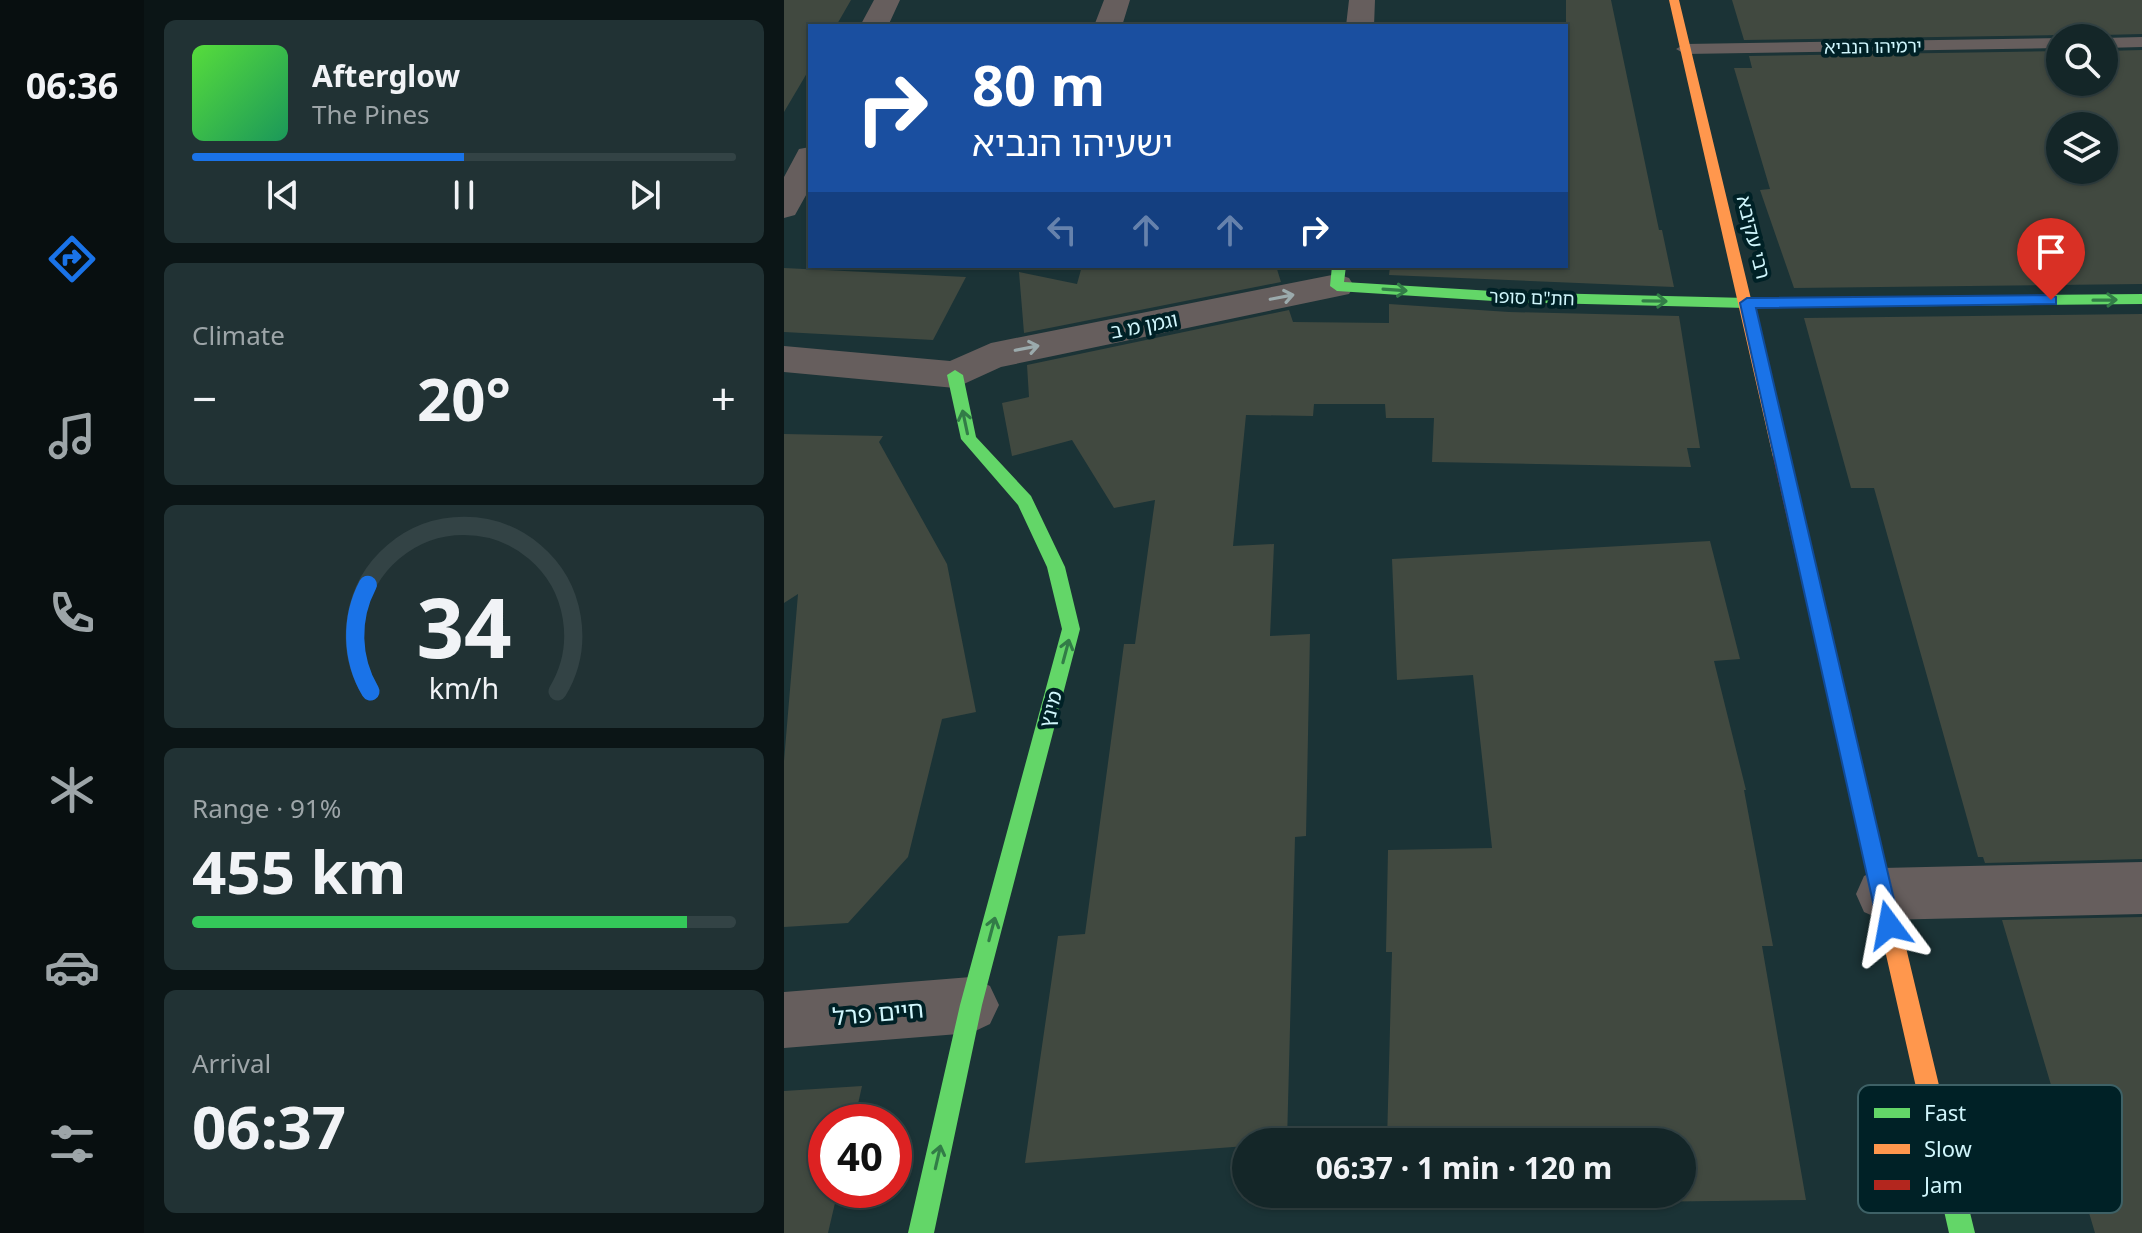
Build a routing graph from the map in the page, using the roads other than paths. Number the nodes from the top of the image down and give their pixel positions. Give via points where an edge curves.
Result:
1 (887, 0) edge
2 (1117, 0) edge
3 (1362, 0) edge
4 (1674, 0) edge
5 (875, 24) edge
6 (1109, 24) edge
7 (1360, 24) edge
8 (2142, 42) edge
9 (2046, 43) edge
10 (2118, 43) edge
11 (1685, 49) junction
12 (808, 160) edge
13 (784, 208) edge
14 (1338, 276) edge
15 (2142, 299) edge
16 (1747, 303) junction
17 (784, 359) edge
18 (955, 375) junction
19 (2142, 888) edge
20 (1882, 894) junction
21 (971, 1005) junction
22 (784, 1020) edge
23 (1927, 1085) edge
24 (1957, 1213) edge
25 (921, 1233) edge
26 (1962, 1233) edge

1 - 5 street
2 - 6 street
3 - 7 street
4 - 11 street, רבי עקיבא
8 - 10 lane
9 - 11 lane, ירמיהו הנביא
11 - 16 street, רבי עקיבא
12 - 13 street
14 -> 16 street, חת"ם סופר via 1509,297
18 -> 14 street, וגמן מ ב via 991,356
16 -> 15 street, חת"ם סופר
16 - 20 street, רבי עקיבא
17 - 18 street
21 -> 18 street, מינץ via 1071,629 1056,567 1025,501 969,439
19 - 20 street
20 - 23 street, רבי עקיבא
21 - 22 street, חיים פרל
25 -> 21 street, מינץ
24 - 26 street, רבי עקיבא

